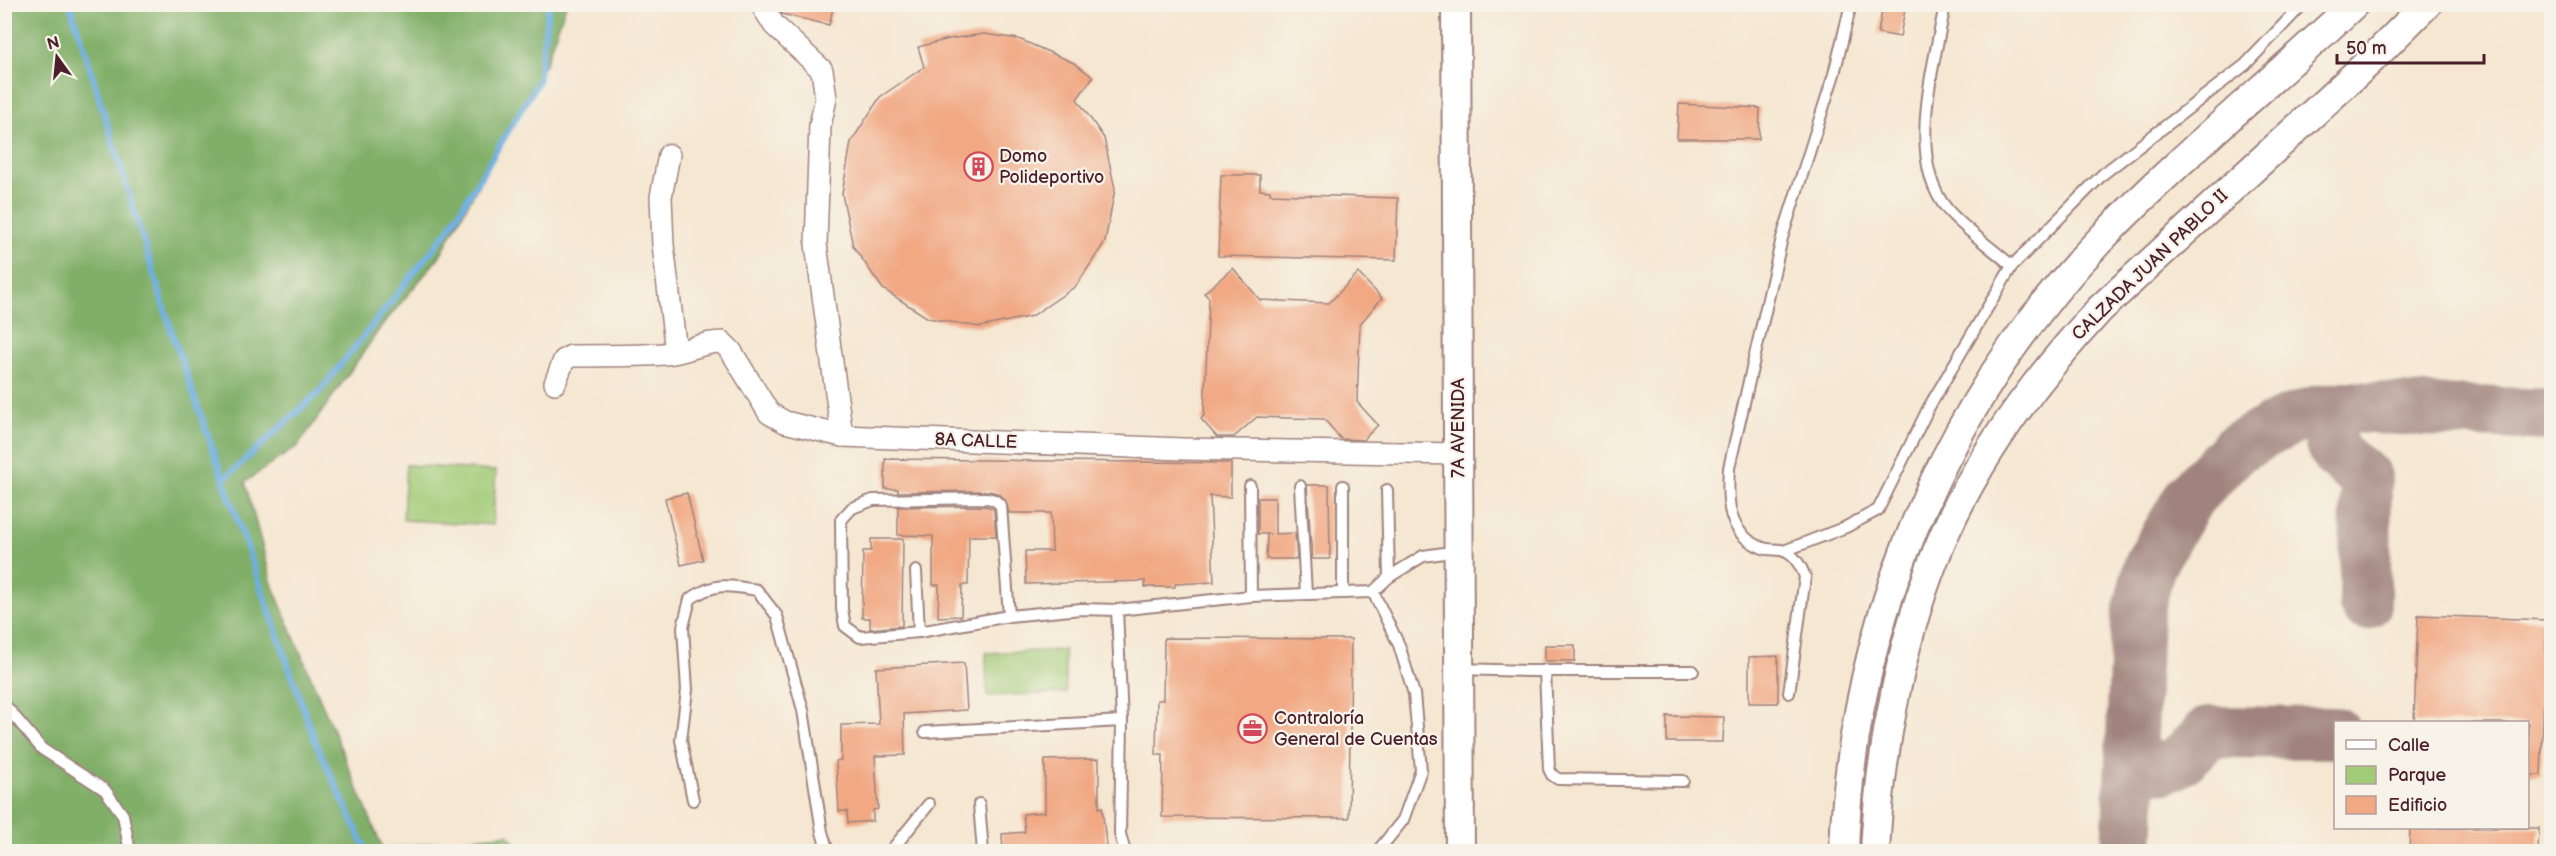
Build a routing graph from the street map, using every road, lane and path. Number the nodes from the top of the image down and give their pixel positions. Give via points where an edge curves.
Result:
1 (761, 4) edge
2 (1456, 4) edge
3 (1851, 4) edge
4 (1945, 4) edge
5 (2303, 4) edge
6 (2354, 4) edge
7 (2427, 4) edge
8 (669, 155) dead end
9 (2012, 266) junction
10 (676, 352) junction
11 (555, 383) dead end
12 (842, 436) junction
13 (1458, 454) junction
14 (1250, 486) dead end
15 (1300, 486) dead end
16 (1343, 486) dead end
17 (1387, 490) dead end
18 (1784, 550) junction
19 (1459, 551) junction
20 (916, 571) dead end
21 (1389, 577) junction
22 (1373, 592) junction
23 (1343, 593) junction
24 (1306, 594) junction
25 (1251, 596) junction
26 (1117, 610) junction
27 (1010, 616) junction
28 (920, 632) junction
29 (1460, 669) junction
30 (1545, 670) junction
31 (1693, 671) dead end
32 (1789, 693) dead end
33 (4, 704) edge
34 (1122, 721) junction
35 (925, 732) dead end
36 (1683, 782) dead end
37 (693, 800) dead end
38 (929, 804) dead end
39 (979, 804) dead end
40 (130, 852) edge
41 (828, 852) edge
42 (890, 852) edge
43 (983, 852) edge
44 (1125, 852) edge
45 (1377, 852) edge
46 (1460, 852) edge
47 (1844, 852) edge
48 (1875, 852) edge

1 - 12 street via 774,25 822,70 826,98 820,126 816,244
2 - 13 main road, 7A AVENIDA
3 - 18 lane via 1834,74 1782,238 1729,468 1727,502 1744,537 1763,549
4 - 9 lane via 1924,124 1928,175 1947,208
5 - 9 lane via 2245,65 2103,174
6 - 47 main road via 2102,238 2039,311 1998,367 1954,441 1920,510 1897,571 1869,661 1854,745
7 - 48 main road, CALZADA JUAN PABLO II via 2100,309 2062,350 1995,441 1945,532 1923,587 1884,755
8 - 10 street via 661,197
9 - 18 lane via 1929,407 1878,510 1867,518
10 - 11 street, 8A CALLE via 571,356 564,360
10 - 12 street, 8A CALLE via 706,342 722,342 769,413 785,422
12 - 13 street, 8A CALLE via 1183,449
13 - 19 main road, 7A AVENIDA
14 - 25 lane
15 - 24 lane
16 - 23 lane
17 - 21 lane
18 - 32 lane via 1799,563 1805,577
19 - 21 lane via 1423,556
19 - 29 main road, 7A AVENIDA
20 - 28 lane
21 - 22 lane
22 - 23 lane
22 - 45 lane via 1399,645 1414,694 1421,770 1403,820
23 - 24 lane
24 - 25 lane
25 - 26 lane
26 - 27 lane via 1081,609
26 - 34 lane
27 - 28 lane
27 - 28 lane via 1001,506 995,500 873,500 852,508 840,520 845,626 860,638
29 - 30 lane
29 - 46 main road, 7A AVENIDA
30 - 31 lane
30 - 36 lane via 1552,775 1558,779
33 - 40 lane via 42,750 105,790 123,815
34 - 35 lane
34 - 44 lane via 1120,834
37 - 41 lane via 681,740 687,690 683,627 690,598 724,584 757,590 777,616 803,710
38 - 42 lane
39 - 43 lane

